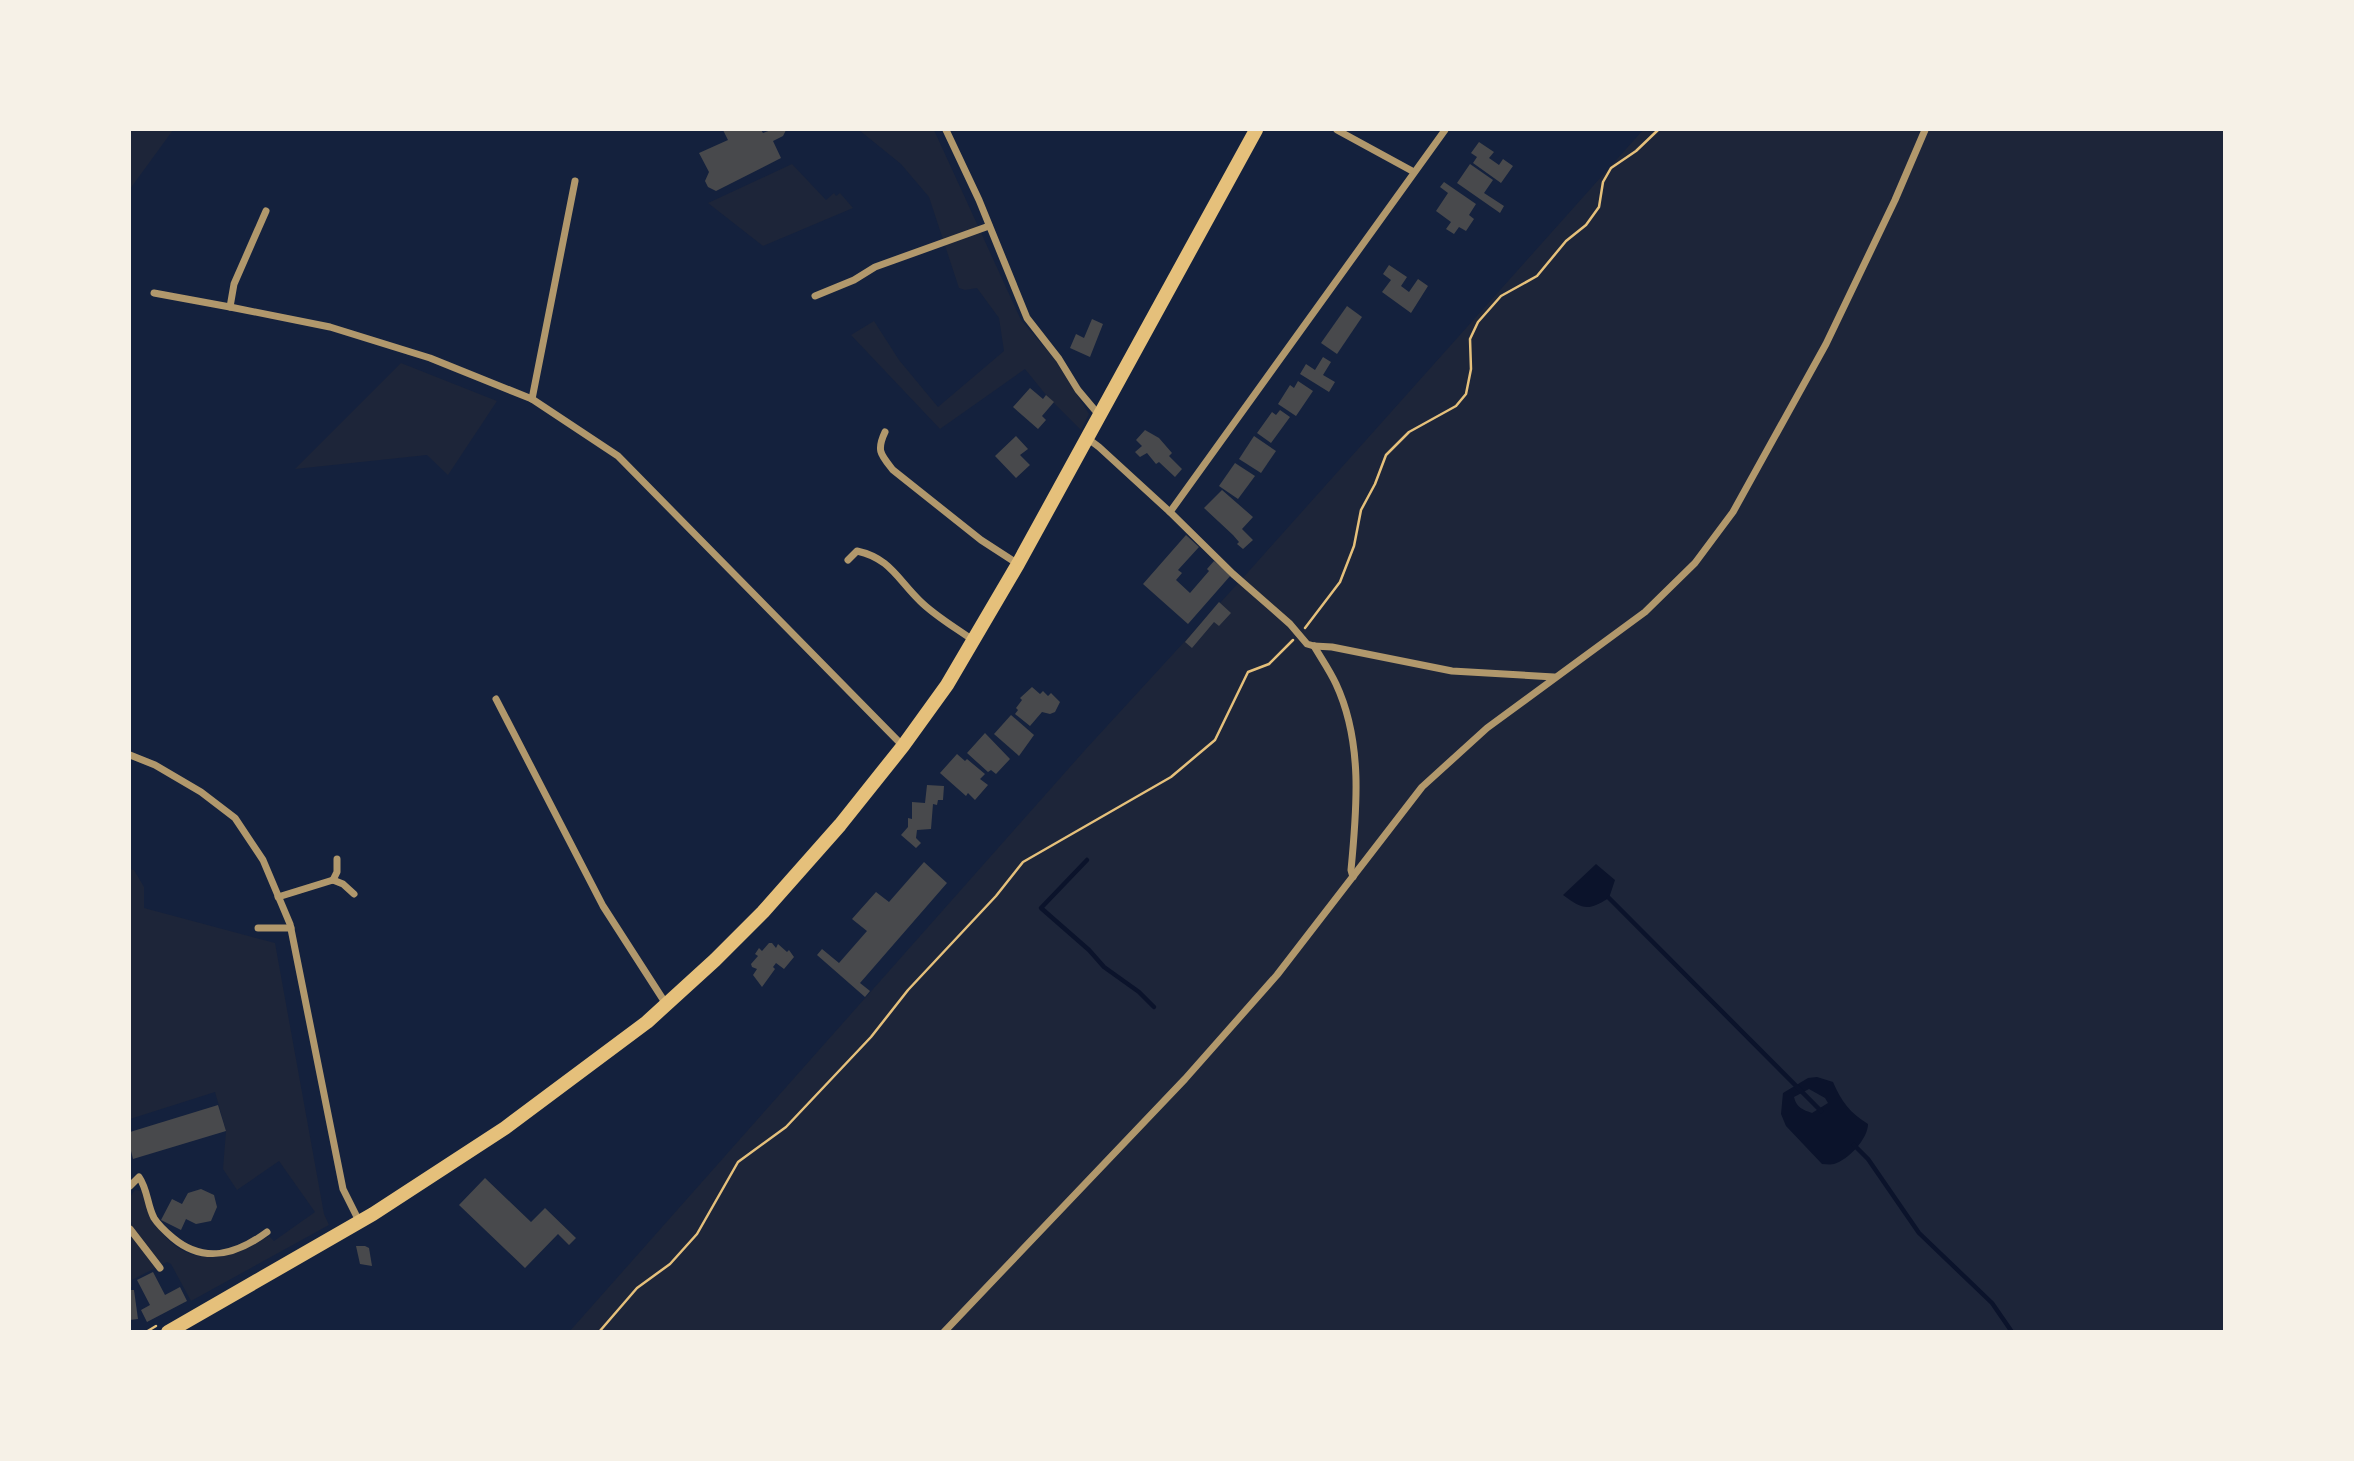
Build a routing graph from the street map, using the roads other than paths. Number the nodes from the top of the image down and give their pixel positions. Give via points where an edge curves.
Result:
1 (1256, 130) edge
2 (1339, 130) edge
3 (1445, 130) edge
4 (1925, 130) edge
5 (949, 131) edge
6 (1413, 172) junction
7 (575, 181) dead end
8 (266, 211) dead end
9 (989, 226) junction
10 (153, 293) dead end
11 (815, 296) dead end
12 (230, 307) junction
13 (532, 398) junction
14 (1100, 415) junction
15 (885, 432) dead end
16 (1087, 438) junction
17 (1170, 512) junction
18 (848, 560) dead end
19 (1018, 564) junction
20 (974, 641) junction
21 (1314, 646) junction
22 (1554, 677) junction
23 (496, 699) dead end
24 (130, 745) edge
25 (903, 746) junction
26 (130, 755) edge
27 (337, 859) dead end
28 (1353, 877) junction
29 (333, 880) junction
30 (354, 894) dead end
31 (278, 897) junction
32 (258, 928) dead end
33 (291, 928) junction
34 (666, 1004) junction
35 (130, 1186) edge
36 (359, 1221) junction
37 (130, 1229) edge
38 (267, 1232) dead end
39 (160, 1268) dead end
40 (168, 1332) edge
41 (944, 1332) edge

1 - 14 main road
2 - 6 street
3 - 6 street
4 - 22 street via 1826,344 1733,512 1695,564 1645,612
5 - 9 street
6 - 17 street
7 - 13 street
8 - 12 street via 234,284
9 - 11 street via 874,267
9 - 14 street via 1027,318
10 - 12 street
12 - 13 street via 330,327 430,358
13 - 25 street via 618,456
14 - 16 main road
15 - 19 street via 879,444 893,470
16 - 17 street
16 - 19 main road
17 - 21 street
18 - 20 street via 857,551 872,554 892,568 921,603
19 - 20 main road
20 - 25 main road
21 - 22 street via 1452,671
21 - 28 street via 1337,685 1352,736 1357,784
22 - 28 street via 1487,728 1422,788
23 - 34 street via 603,906
24 - 26 street
25 - 34 main road via 763,912
26 - 31 street via 156,765 235,818 263,860
27 - 29 street
28 - 41 street via 1277,975 1185,1079
29 - 30 street
29 - 31 street
31 - 33 street
32 - 33 street
33 - 36 street via 343,1189
34 - 36 main road via 547,1098
35 - 38 street via 139,1177 153,1216 193,1252 230,1252
36 - 40 main road
37 - 39 street

